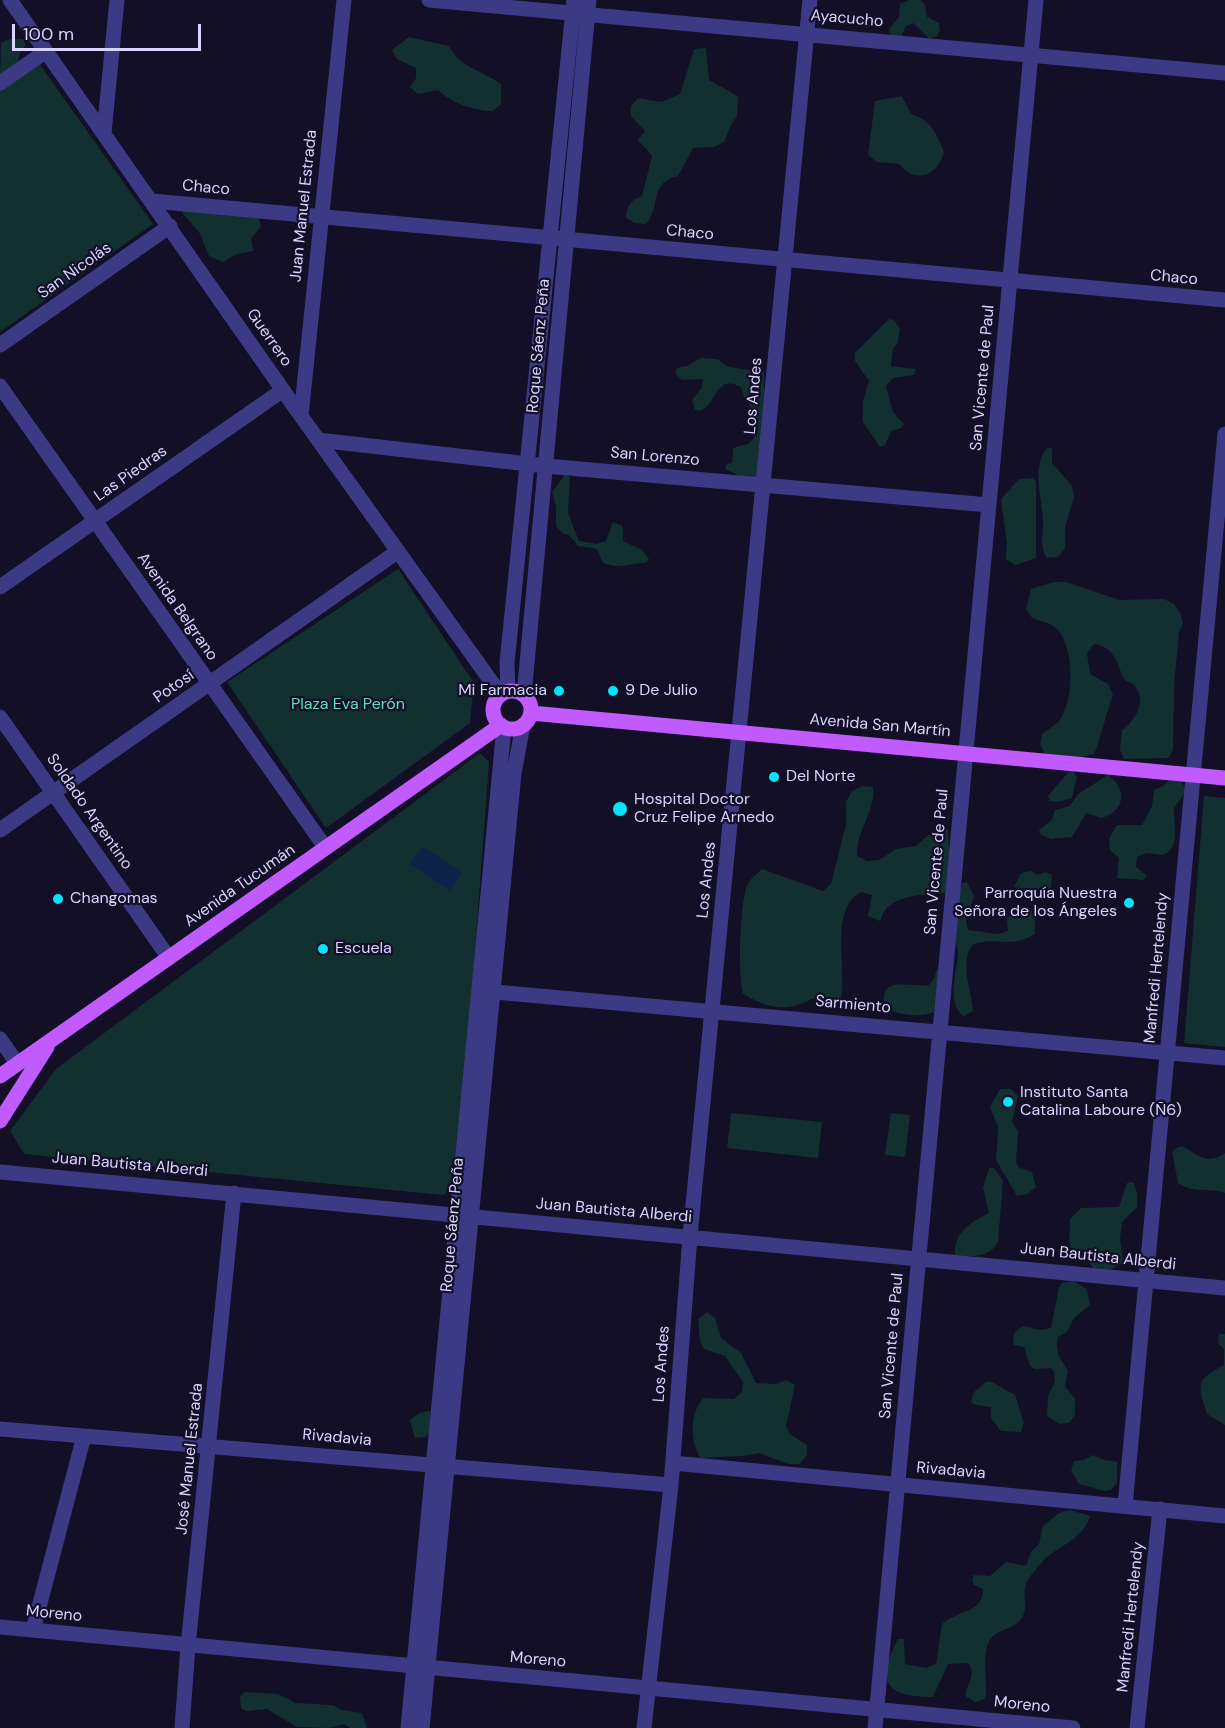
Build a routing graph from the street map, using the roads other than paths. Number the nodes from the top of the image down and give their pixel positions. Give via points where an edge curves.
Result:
1 (10, 0) edge
2 (117, 0) edge
3 (344, 0) edge
4 (429, 0) edge
5 (810, 0) edge
6 (1036, 0) edge
7 (581, 7) edge
8 (807, 33) junction
9 (45, 52) junction
10 (1031, 53) junction
11 (1225, 73) edge
12 (0, 83) edge
13 (104, 133) junction
14 (152, 201) junction
15 (321, 217) junction
16 (170, 226) junction
17 (550, 238) junction
18 (567, 239) junction
19 (785, 260) junction
20 (1010, 280) junction
21 (1225, 300) edge
22 (0, 345) edge
23 (0, 386) edge
24 (283, 390) junction
25 (301, 416) junction
26 (1225, 434) edge
27 (318, 440) junction
28 (527, 463) junction
29 (546, 466) junction
30 (764, 484) junction
31 (989, 505) junction
32 (95, 522) junction
33 (1221, 530) edge
34 (397, 552) junction
35 (0, 587) edge
36 (210, 685) junction
37 (505, 693) junction
38 (525, 695) junction
39 (0, 717) edge
40 (527, 719) junction
41 (502, 726) junction
42 (740, 731) junction
43 (966, 753) junction
44 (1193, 774) junction
45 (1225, 777) edge
46 (54, 793) junction
47 (0, 830) edge
48 (325, 847) junction
49 (169, 958) junction
50 (485, 991) junction
51 (712, 1010) junction
52 (940, 1032) junction
53 (0, 1039) edge
54 (48, 1044) junction
55 (1167, 1053) junction
56 (1225, 1058) edge
57 (18, 1063) junction
58 (0, 1076) edge
59 (0, 1121) edge
60 (0, 1172) edge
61 (234, 1193) junction
62 (464, 1216) junction
63 (690, 1236) junction
64 (919, 1257) junction
65 (1146, 1279) junction
66 (1225, 1288) edge
67 (0, 1429) edge
68 (84, 1436) junction
69 (210, 1446) junction
70 (673, 1463) junction
71 (440, 1464) junction
72 (897, 1484) junction
73 (671, 1485) junction
74 (1125, 1506) junction
75 (1160, 1509) junction
76 (1225, 1516) edge
77 (0, 1627) edge
78 (33, 1630) junction
79 (188, 1646) junction
80 (421, 1667) junction
81 (648, 1688) junction
82 (876, 1708) junction
83 (182, 1728) edge
84 (408, 1728) edge
85 (422, 1728) edge
86 (644, 1728) edge
87 (874, 1728) edge
88 (1073, 1728) edge
89 (1137, 1728) edge

1 - 9 street, Guerrero
2 - 13 street
3 - 15 street, Juan Manuel Estrada
4 - 7 street, Ayacucho
5 - 8 street, Los Andes
6 - 10 street, San Vicente de Paul
7 - 8 street, Ayacucho
7 - 17 street, Roque Sáenz Peña
7 - 18 street, Roque Sáenz Peña
8 - 10 street, Ayacucho
8 - 19 street, Los Andes
9 - 12 street
9 - 13 street, Guerrero
10 - 11 street, Ayacucho
10 - 20 street, San Vicente de Paul
13 - 14 street, Guerrero
14 - 15 street, Chaco
14 - 16 street, Guerrero
15 - 17 street, Chaco
15 - 25 street, Juan Manuel Estrada
16 - 22 street, San Nicolás
16 - 24 street, Guerrero
17 - 18 street, Chaco
17 - 28 street, Roque Sáenz Peña
18 - 19 street, Chaco
18 - 29 street, Roque Sáenz Peña
19 - 20 street, Chaco
19 - 30 street, Los Andes
20 - 21 street, Chaco
20 - 31 street, San Vicente de Paul
23 - 32 street, Avenida Belgrano
24 - 25 street, Guerrero
24 - 32 street, Las Piedras
25 - 27 street, Guerrero
26 - 33 street, Manfredi Hertelendy
27 - 28 street, San Lorenzo
27 - 34 street, Guerrero
28 - 29 street, San Lorenzo
28 - 37 street, Roque Sáenz Peña
29 - 30 street, San Lorenzo
29 - 38 street, Roque Sáenz Peña
30 - 31 street, San Lorenzo
30 - 42 street, Los Andes
31 - 43 street, San Vicente de Paul
32 - 35 street, Las Piedras
32 - 36 street, Avenida Belgrano
33 - 44 street, Manfredi Hertelendy
34 - 36 street, Potosí
34 - 37 street, Guerrero
36 - 46 street, Potosí
36 - 48 street, Avenida Belgrano
37 - 38 main road
37 - 41 main road via 493,710
38 - 40 main road via 529,700
39 - 46 street, Soldado Argentino
40 - 41 main road via 514,729
40 - 42 main road, Avenida San Martín
40 - 50 street, Roque Sáenz Peña via 514,773
41 - 48 main road, Avenida Tucumán
41 - 50 street, Roque Sáenz Peña
42 - 43 main road, Avenida San Martín
42 - 51 street, Los Andes
43 - 44 main road, Avenida San Martín
43 - 52 street, San Vicente de Paul
44 - 45 main road, Avenida San Martín
44 - 55 street, Manfredi Hertelendy
46 - 47 street, Potosí
46 - 49 street, Soldado Argentino
48 - 49 main road, Avenida Tucumán
49 - 54 main road, Avenida Tucumán
50 - 51 street, Sarmiento
50 - 62 street, Roque Sáenz Peña
51 - 52 street, Sarmiento
51 - 63 street, Los Andes
52 - 55 street, Sarmiento
52 - 64 street, San Vicente de Paul
53 - 57 street
54 - 57 main road, Avenida Tucumán
54 - 59 main road
55 - 56 street, Sarmiento
55 - 65 street, Manfredi Hertelendy
57 - 58 main road, Avenida Tucumán
60 - 61 street, Juan Bautista Alberdi
61 - 62 street, Juan Bautista Alberdi
61 - 69 street, José Manuel Estrada
62 - 63 street, Juan Bautista Alberdi
62 - 71 street, Roque Sáenz Peña
63 - 64 street, Juan Bautista Alberdi
63 - 70 street, Los Andes
64 - 65 street, Juan Bautista Alberdi
64 - 72 street, San Vicente de Paul
65 - 66 street, Juan Bautista Alberdi
65 - 74 street, Manfredi Hertelendy
67 - 68 street, Rivadavia
68 - 69 street, Rivadavia
68 - 78 street
69 - 71 street, Rivadavia
69 - 79 street, José Manuel Estrada
70 - 72 street, Rivadavia
70 - 73 street, Los Andes
71 - 73 street, Rivadavia
71 - 80 street, Roque Sáenz Peña
72 - 74 street, Rivadavia
72 - 82 street, San Vicente de Paul
73 - 81 street, Los Andes
74 - 75 street, Rivadavia
75 - 76 street, Rivadavia
75 - 89 street, Manfredi Hertelendy
77 - 78 street, Moreno
78 - 79 street, Moreno
79 - 80 street, Moreno
79 - 83 street, José Manuel Estrada
80 - 81 street, Moreno
80 - 84 street, Roque Sáenz Peña
80 - 85 street, Roque Sáenz Peña
81 - 82 street, Moreno
81 - 86 street, Los Andes
82 - 87 street, San Vicente de Paul
82 - 88 street, Moreno

